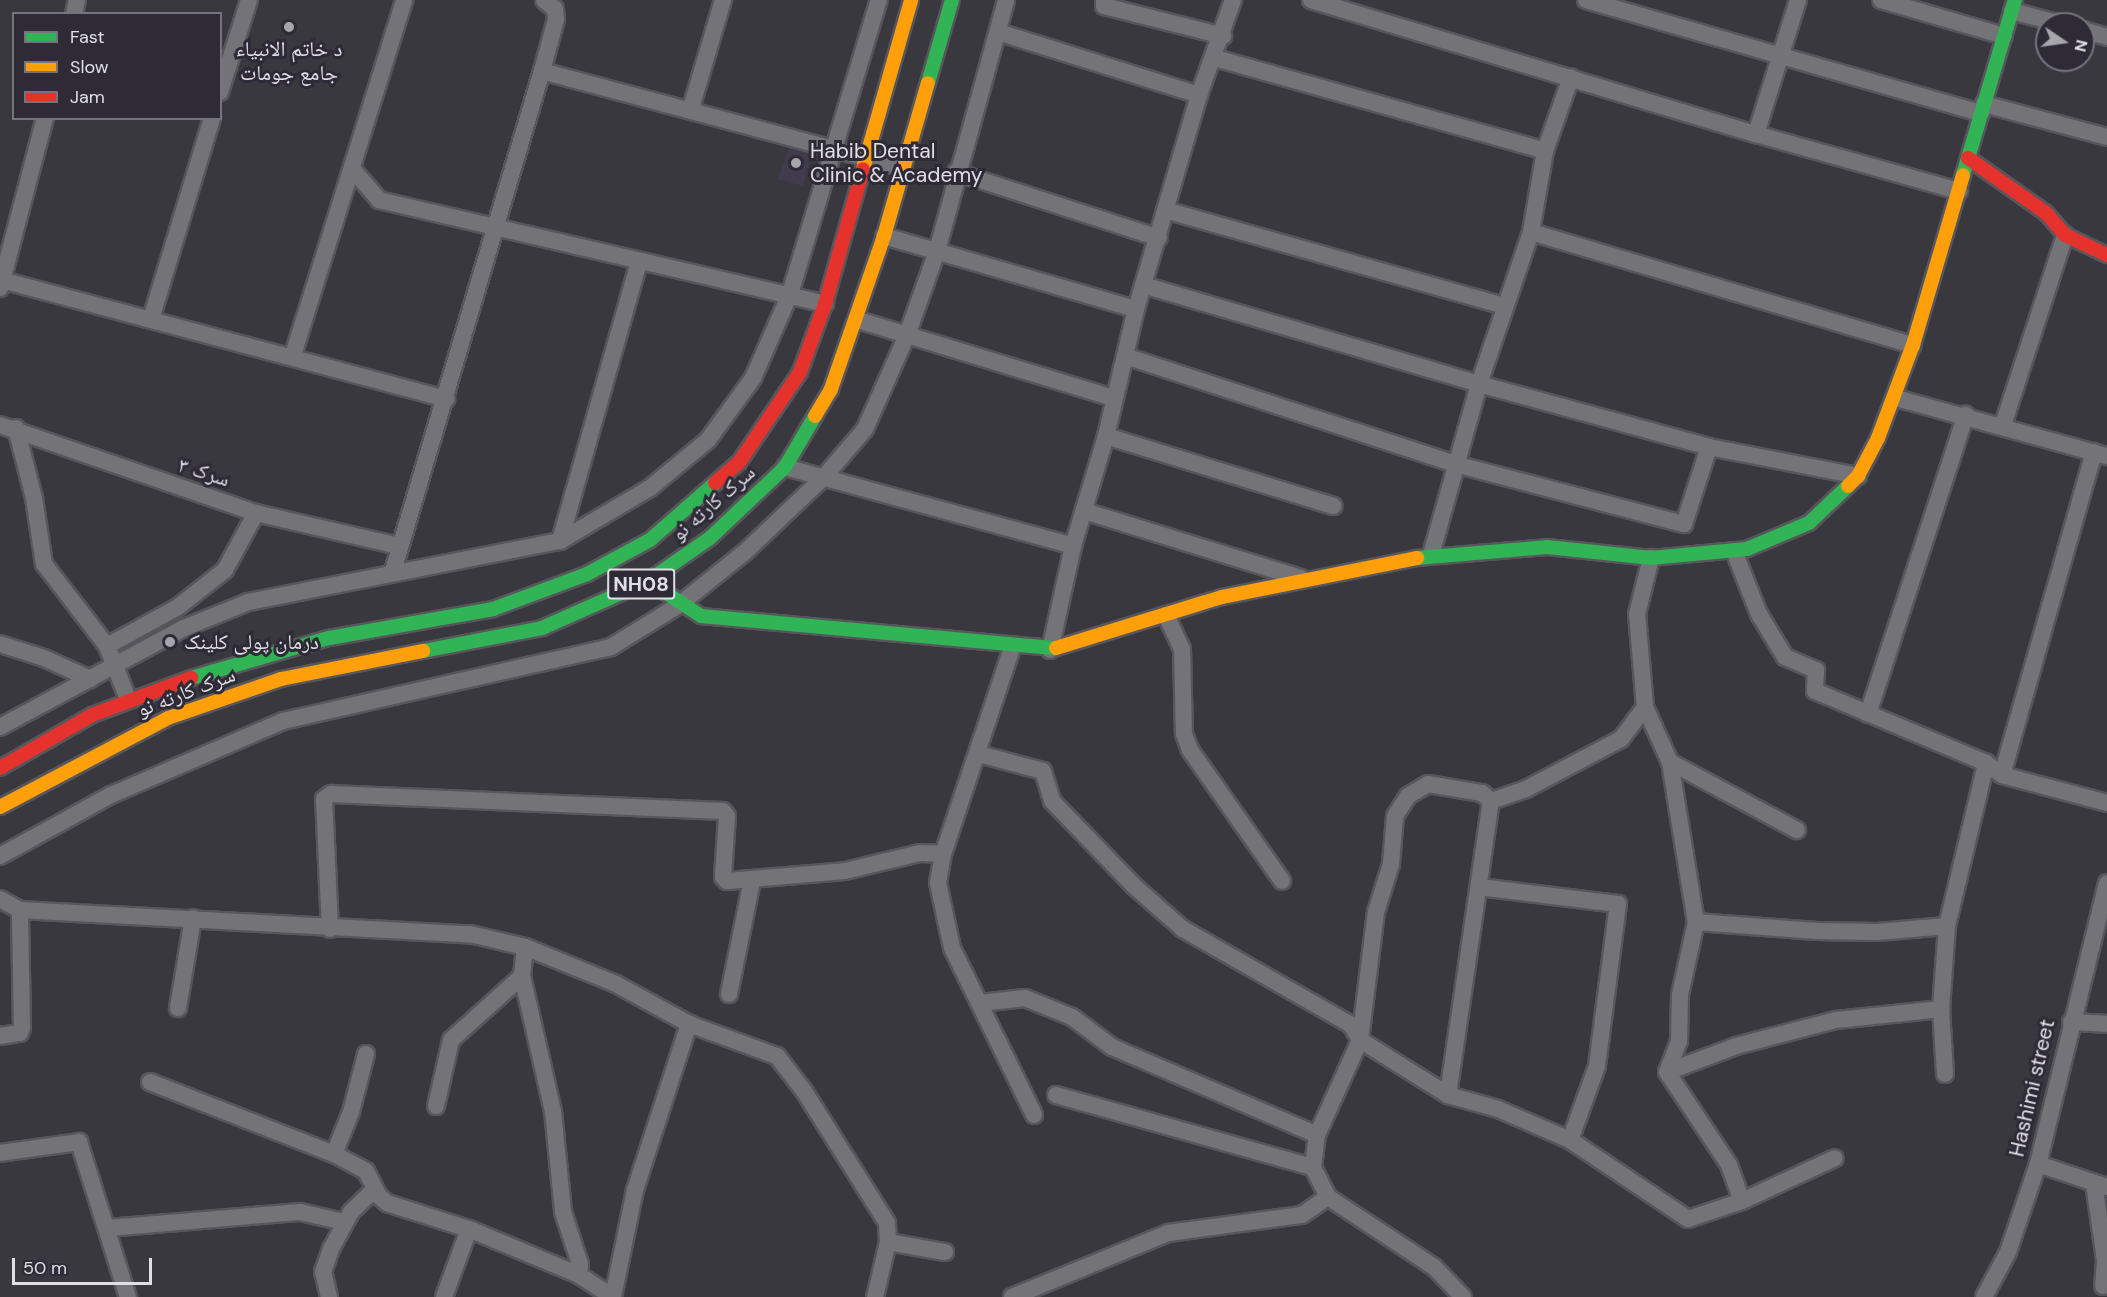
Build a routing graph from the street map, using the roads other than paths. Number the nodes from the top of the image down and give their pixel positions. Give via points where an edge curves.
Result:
1 (249, 0) edge
2 (404, 0) edge
3 (544, 0) edge
4 (723, 0) edge
5 (879, 0) edge
6 (911, 0) edge
7 (952, 0) edge
8 (1006, 0) edge
9 (1104, 0) edge
10 (1233, 0) edge
11 (1311, 0) edge
12 (1586, 0) edge
13 (1798, 0) edge
14 (1881, 0) edge
15 (2013, 5) edge
16 (2035, 14) edge
17 (998, 32) junction
18 (1223, 36) junction
19 (2004, 36) junction
20 (1779, 55) junction
21 (1215, 58) junction
22 (542, 71) junction
23 (1571, 77) junction
24 (222, 86) edge
25 (1199, 95) junction
26 (691, 108) junction
27 (1982, 109) junction
28 (44, 120) edge
29 (211, 120) edge
30 (1756, 134) junction
31 (2107, 137) edge
32 (834, 147) junction
33 (1545, 151) junction
34 (867, 157) junction
35 (1968, 158) junction
36 (903, 168) junction
37 (354, 171) junction
38 (956, 172) junction
39 (1959, 191) junction
40 (1165, 210) junction
41 (498, 229) junction
42 (1531, 231) junction
43 (2065, 235) junction
44 (884, 236) junction
45 (1159, 238) junction
46 (937, 251) junction
47 (2107, 255) edge
48 (639, 261) junction
49 (1, 284) edge
50 (1143, 285) junction
51 (790, 294) junction
52 (825, 304) junction
53 (1504, 306) junction
54 (1136, 309) junction
55 (151, 319) junction
56 (858, 320) junction
57 (907, 335) junction
58 (1913, 345) junction
59 (293, 355) junction
60 (1125, 356) junction
61 (1479, 384) junction
62 (1113, 398) junction
63 (1896, 398) junction
64 (446, 399) junction
65 (1966, 415) junction
66 (2003, 425) junction
67 (8, 427) edge
68 (1106, 436) junction
69 (1709, 447) junction
70 (2101, 454) edge
71 (1455, 464) junction
72 (785, 466) junction
73 (1858, 476) junction
74 (824, 477) junction
75 (1333, 506) dead end
76 (1084, 511) junction
77 (256, 513) junction
78 (560, 541) junction
79 (399, 546) junction
80 (1073, 546) junction
81 (1734, 551) junction
82 (1431, 555) junction
83 (1651, 558) junction
84 (393, 571) junction
85 (1301, 578) junction
86 (648, 581) junction
87 (679, 605) junction
88 (1166, 615) junction
89 (0, 644) edge
90 (107, 646) junction
91 (1012, 648) junction
92 (1050, 650) junction
93 (115, 666) junction
94 (90, 679) junction
95 (128, 699) junction
96 (1645, 707) junction
97 (1868, 714) junction
98 (0, 727) edge
99 (979, 754) junction
100 (1670, 762) junction
101 (1986, 764) junction
102 (0, 768) edge
103 (2002, 776) junction
104 (1491, 801) junction
105 (2107, 803) edge
106 (0, 806) edge
107 (1797, 830) dead end
108 (943, 854) junction
109 (0, 856) edge
110 (752, 881) junction
111 (1282, 881) dead end
112 (2107, 883) edge
113 (1479, 887) junction
114 (0, 899) edge
115 (20, 910) junction
116 (193, 918) junction
117 (1696, 922) junction
118 (1947, 926) junction
119 (330, 929) junction
120 (525, 947) junction
121 (522, 976) junction
122 (729, 994) dead end
123 (980, 1003) junction
124 (178, 1008) dead end
125 (1941, 1009) junction
126 (2071, 1022) junction
127 (2107, 1023) edge
128 (689, 1024) junction
129 (0, 1036) edge
130 (1360, 1040) junction
131 (366, 1054) dead end
132 (1667, 1072) junction
133 (1945, 1074) dead end
134 (150, 1082) dead end
135 (1056, 1095) dead end
136 (1448, 1095) junction
137 (436, 1106) dead end
138 (1034, 1115) dead end
139 (1317, 1135) junction
140 (1570, 1140) junction
141 (0, 1153) edge
142 (334, 1154) junction
143 (1835, 1158) dead end
144 (2038, 1164) junction
145 (1313, 1167) junction
146 (2101, 1185) edge
147 (375, 1189) junction
148 (1328, 1197) junction
149 (1742, 1201) junction
150 (344, 1222) junction
151 (108, 1228) junction
152 (469, 1229) junction
153 (888, 1242) junction
154 (945, 1252) dead end
155 (579, 1275) junction
156 (2103, 1286) dead end
157 (612, 1296) edge
158 (128, 1297) edge
159 (329, 1297) edge
160 (444, 1297) edge
161 (875, 1297) edge
162 (1012, 1297) edge
163 (1463, 1297) edge
164 (1984, 1297) edge

1 - 24 street
2 - 37 street
3 - 22 street via 555,9 556,19
4 - 26 street
5 - 32 street
6 - 34 main road, سرک کارته نو / NH08
7 - 36 main road, سرک کارته نو / NH08
8 - 17 street
9 - 18 street via 1104,6
10 - 18 street
11 - 23 street
12 - 20 street
13 - 20 street
14 - 19 street
15 - 16 street
15 - 19 main road
17 - 25 street
17 - 38 street
18 - 21 street
19 - 27 main road
20 - 27 street
20 - 30 street
21 - 25 street
21 - 33 street
22 - 26 street
22 - 41 street
23 - 30 street
23 - 33 street
25 - 40 street
26 - 32 street
27 - 31 street
27 - 35 main road
28 - 49 street
29 - 55 street
30 - 39 street
32 - 34 street
32 - 51 street
33 - 42 street
34 - 36 street
34 - 52 main road, سرک کارته نو / NH08
35 - 39 main road
35 - 43 main road via 2046,213
36 - 44 main road, سرک کارته نو / NH08
37 - 41 street via 379,200
37 - 59 street
38 - 45 street
38 - 46 street
39 - 58 main road
40 - 45 street
40 - 53 street
41 - 48 street
41 - 64 street
42 - 53 street
42 - 58 street
43 - 47 main road
43 - 66 street
44 - 46 street
44 - 56 main road, سرک کارته نو / NH08
45 - 50 street
46 - 54 street
46 - 57 street
48 - 51 street
48 - 78 street
49 - 55 street
50 - 54 street
50 - 61 street
51 - 52 street
51 - 78 street via 753,378 708,440 650,488
52 - 95 main road, سرک کارته نو / NH08 via 800,372 740,461 650,540 587,574 493,609 329,638 227,665
53 - 61 street
54 - 60 street
55 - 59 street
56 - 57 street
56 - 72 main road, سرک کارته نو / NH08 via 831,389
57 - 62 street
57 - 74 street via 865,429
58 - 63 main road
59 - 64 street
60 - 62 street
60 - 71 street
61 - 69 street
61 - 71 street
62 - 68 street
63 - 65 street
63 - 73 main road
64 - 79 street
65 - 66 street
65 - 97 street
66 - 70 street
67 - 77 street, سرک ۳
67 - 90 street via 34,498 44,564
68 - 75 street
68 - 76 street
69 - 71 street via 1684,524
69 - 73 street
70 - 103 street
71 - 82 street
72 - 74 street
72 - 86 main road, سرک کارته نو / NH08 via 710,538
73 - 81 main road via 1809,523
74 - 80 street
74 - 87 street via 745,552
76 - 80 street
76 - 85 street
77 - 79 street, سرک ۳
77 - 90 street via 225,570 178,607
78 - 84 street
79 - 84 street
80 - 92 street
81 - 83 main road
81 - 97 street via 1759,614 1785,657 1816,670 1815,691
82 - 83 main road via 1547,547
82 - 85 main road
83 - 96 street via 1637,614
84 - 93 street via 248,603 184,628
85 - 88 main road
86 - 87 main road
86 - 106 main road, سرک کارته نو / NH08 via 542,628 281,679 168,718
87 - 91 main road via 701,616
87 - 109 street via 611,647 284,721 111,795
88 - 92 main road
88 - 111 street via 1182,649 1184,734 1190,750
89 - 94 street
90 - 93 street
91 - 92 main road
91 - 99 street
93 - 94 street
93 - 95 street
94 - 98 street
95 - 102 main road, سرک کارته نو / NH08
96 - 100 street
96 - 104 street via 1621,739 1606,750 1569,764 1526,789
97 - 101 street
99 - 108 street
99 - 130 street via 1043,771 1052,801 1134,886 1183,929 1351,1025
100 - 107 street
100 - 117 street
101 - 103 street
101 - 118 street
103 - 105 street
104 - 113 street
104 - 130 street via 1482,793 1428,784 1408,796 1395,816 1391,864 1376,912
108 - 110 street via 920,853 845,871
108 - 123 street via 938,883 952,948
110 - 119 street via 724,880 727,816 723,811 331,794 324,799
110 - 122 street
112 - 126 street, Hashimi street
113 - 136 street
113 - 140 street via 1618,904 1597,1066
114 - 115 street
115 - 116 street
115 - 129 street via 22,1028 20,1033
116 - 119 street
116 - 124 street
117 - 118 street via 1876,932
117 - 132 street via 1680,995 1679,1041
118 - 125 street
119 - 120 street via 470,934
120 - 121 street
120 - 128 street via 616,984
121 - 137 street via 451,1040
121 - 155 street via 553,1111 563,1212 580,1264
123 - 138 street
123 - 139 street via 1025,998 1072,1017 1112,1047
125 - 132 street via 1836,1020 1736,1046
125 - 133 street
126 - 127 street
126 - 144 street, Hashimi street
128 - 153 street via 784,1062 877,1203 887,1223
128 - 157 street via 635,1190
130 - 136 street
130 - 139 street
131 - 142 street via 351,1112
132 - 149 street via 1729,1166
134 - 142 street
135 - 145 street
136 - 140 street via 1498,1108
139 - 145 street
140 - 149 street via 1688,1219
141 - 151 street via 80,1142
142 - 147 street via 366,1171
143 - 149 street
144 - 146 street
144 - 164 street, Hashimi street via 2008,1252
145 - 148 street
146 - 156 street
147 - 150 street
147 - 152 street via 387,1203
148 - 162 street via 1302,1215 1168,1233
148 - 163 street via 1434,1267
150 - 151 street via 300,1212
150 - 159 street via 323,1272
151 - 158 street
152 - 155 street
152 - 160 street
153 - 154 street
153 - 161 street
155 - 157 street

